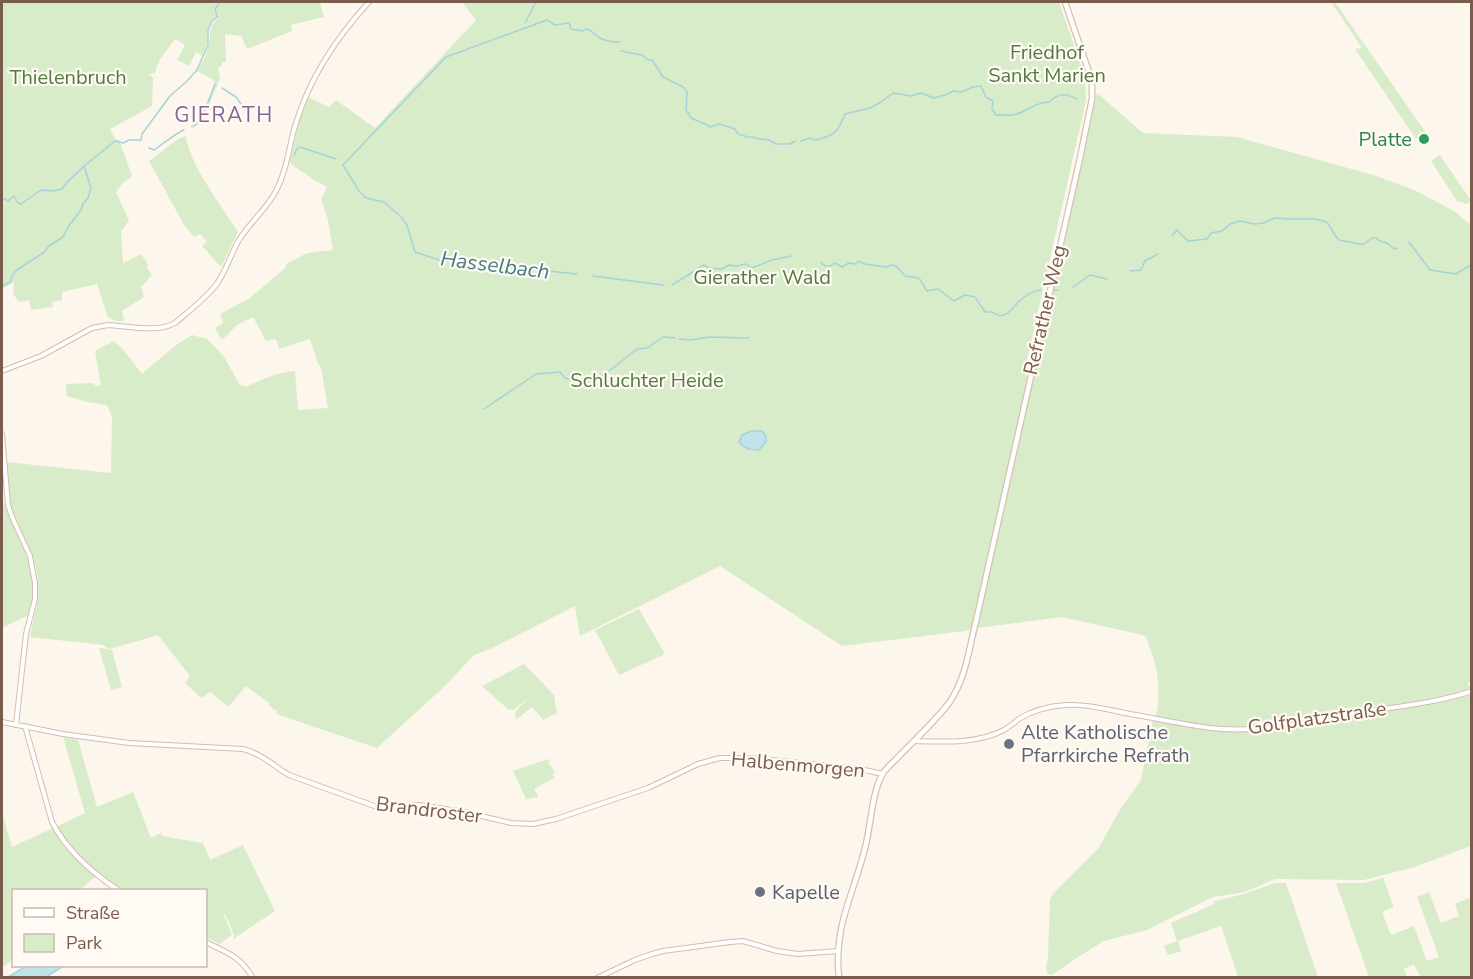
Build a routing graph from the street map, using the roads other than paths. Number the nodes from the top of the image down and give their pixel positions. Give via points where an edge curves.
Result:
1 (369, 2) edge
2 (1065, 2) edge
3 (2, 372) edge
4 (2, 434) edge
5 (1472, 691) edge
6 (2, 722) edge
7 (15, 725) junction
8 (25, 726) junction
9 (927, 727) junction
10 (914, 741) junction
11 (930, 741) junction
12 (883, 774) junction
13 (613, 800) joint
14 (114, 889) edge
15 (207, 942) edge
16 (838, 951) junction
17 (252, 978) edge
18 (597, 978) edge
19 (839, 978) edge

1 - 3 street via 339,38 313,80 277,189 239,240 210,291 170,327 99,326
2 - 9 main road, Refrather Weg via 1091,76 1092,99 963,674 947,704
4 - 7 street via 8,505 30,556 35,583
5 - 11 street, Golfplatzstraße via 1244,730 1164,721 1080,704 1065,705 1041,709 980,739
6 - 7 street
7 - 8 street
8 - 13 street, Brandroster via 108,741 252,751 289,775 377,807 419,805 533,824
8 - 14 street via 52,822 66,845
9 - 10 main road, Refrather Weg
9 - 11 street
10 - 11 street, Golfplatzstraße
10 - 12 main road, Refrather Weg
12 - 13 street, Halbenmorgen via 752,758 720,758
12 - 16 main road via 841,926
15 - 17 street via 234,956
16 - 18 street via 798,954 742,941 730,942 663,951
16 - 19 main road

